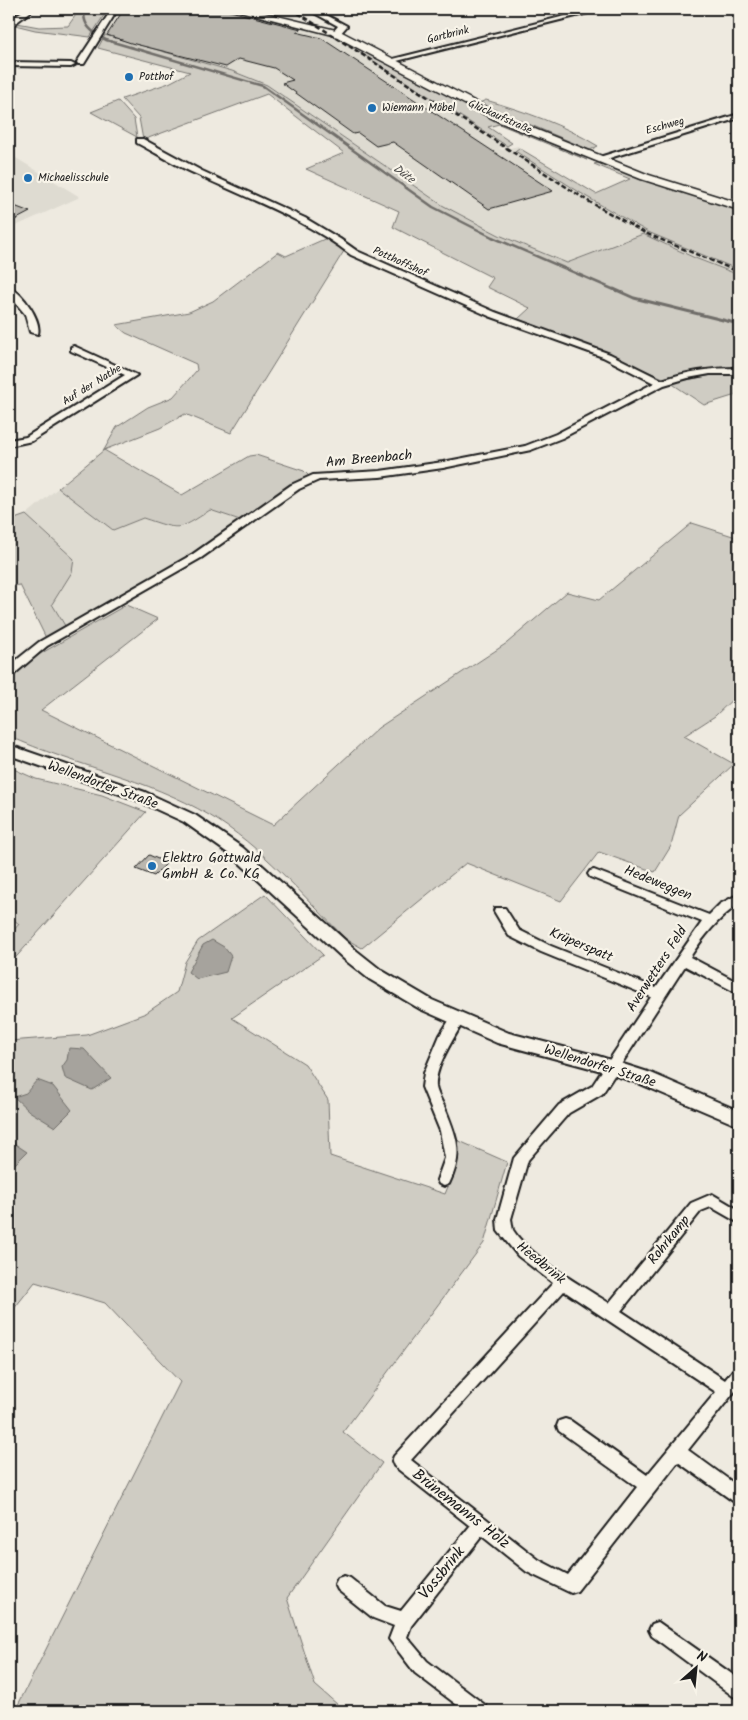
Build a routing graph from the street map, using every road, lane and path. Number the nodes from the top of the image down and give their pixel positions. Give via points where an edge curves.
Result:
1 (31, 9) edge
2 (115, 9) edge
3 (237, 9) edge
4 (310, 9) edge
5 (601, 9) edge
6 (9, 26) edge
7 (336, 33) junction
8 (389, 62) junction
9 (9, 64) edge
10 (739, 116) edge
11 (140, 141) dead end
12 (597, 159) junction
13 (739, 208) edge
14 (9, 290) edge
15 (35, 332) dead end
16 (74, 350) dead end
17 (739, 372) edge
18 (660, 383) junction
19 (9, 443) edge
20 (9, 672) edge
21 (9, 750) edge
22 (594, 874) dead end
23 (739, 898) edge
24 (500, 911) dead end
25 (710, 920) junction
26 (682, 959) junction
27 (739, 989) edge
28 (660, 995) junction
29 (457, 1020) junction
30 (612, 1067) junction
31 (739, 1119) edge
32 (444, 1180) dead end
33 (739, 1217) edge
34 (563, 1282) junction
35 (611, 1312) junction
36 (739, 1375) edge
37 (726, 1390) junction
38 (566, 1426) dead end
39 (676, 1451) junction
40 (648, 1486) junction
41 (739, 1496) edge
42 (480, 1526) junction
43 (344, 1584) dead end
44 (404, 1621) junction
45 (658, 1630) dead end
46 (739, 1690) edge
47 (479, 1711) edge

1 - 6 street
2 - 9 street via 81,62 85,65 78,68 71,65
3 - 7 main road, Glückaufstraße
4 - 7 street via 343,26
5 - 8 street, Gartbrink
7 - 8 main road, Glückaufstraße
8 - 12 main road, Glückaufstraße via 487,112
10 - 12 street, Eschweg
11 - 18 street, Potthoffshof via 206,177 308,222 332,235 354,253 513,322 567,339 620,361
12 - 13 main road, Glückaufstraße
14 - 15 street via 35,323
16 - 19 street, Auf der Nathe via 132,375 29,439
17 - 18 street, Am Breenbach via 710,371
18 - 20 street, Am Breenbach via 559,436 528,448 380,474 317,477 295,487 165,576 44,644
21 - 29 street, Wellendorfer Straße via 121,788 212,832 357,960 401,991
22 - 25 street, Hedeweggen
23 - 25 street, Averwetters Feld
24 - 28 street, Krüperspatt via 514,933
25 - 26 street, Averwetters Feld
26 - 27 street
26 - 28 street, Averwetters Feld
28 - 30 street, Averwetters Feld
29 - 30 street, Wellendorfer Straße via 505,1038
29 - 32 street via 447,1035 429,1087 447,1131 452,1158
30 - 31 street, Wellendorfer Straße via 675,1090
30 - 34 street, Heedbrink via 597,1090 564,1109 521,1158 504,1219 505,1231 523,1252
33 - 35 street, Rohrkamp via 712,1200 696,1206
34 - 35 street, Heedbrink
34 - 42 street, Brünemanns Holz via 400,1461
35 - 37 street, Heedbrink
36 - 37 street
37 - 39 street, Brünemanns Holz
38 - 40 street
39 - 40 street, Brünemanns Holz
39 - 41 street
40 - 42 street, Brünemanns Holz via 571,1585 533,1566
42 - 44 street, Vossbrink
43 - 44 street via 379,1612
44 - 47 street via 398,1639 416,1660
45 - 46 street

